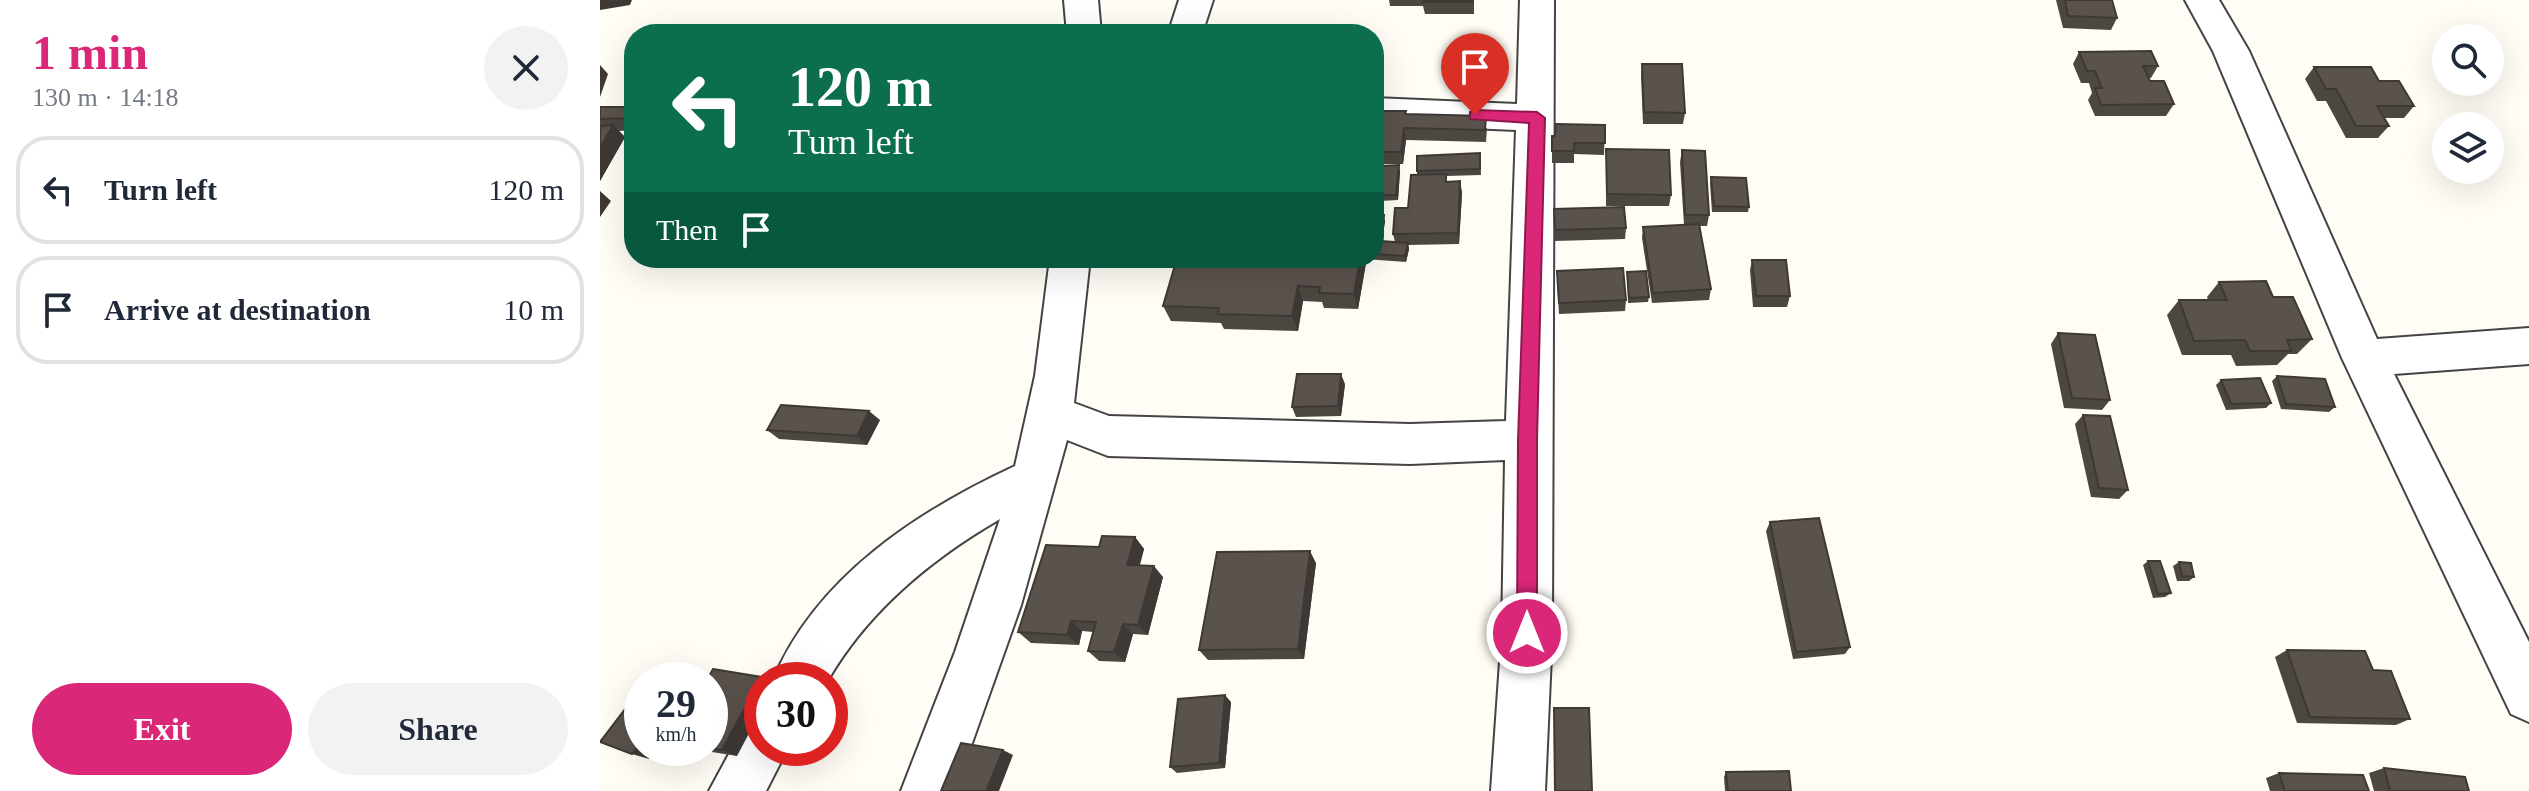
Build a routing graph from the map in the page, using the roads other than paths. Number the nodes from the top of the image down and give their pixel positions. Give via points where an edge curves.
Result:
1 (1081, 0) edge
2 (1196, 0) edge
3 (1537, 0) edge
4 (2202, 0) edge
5 (1083, 24) edge
6 (1188, 24) edge
7 (1384, 111) edge
8 (1537, 118) junction
9 (1069, 268) edge
10 (2529, 346) edge
11 (2364, 358) junction
12 (1050, 413) junction
13 (1528, 440) junction
14 (1032, 480) junction
15 (810, 662) edge
16 (2529, 696) edge
17 (751, 766) edge
18 (736, 791) edge
19 (928, 791) edge
20 (1518, 791) edge

1 - 5 street
2 - 6 street
3 - 8 street
4 - 11 street via 2231,51
7 - 8 street
8 - 13 street
9 - 12 street
10 - 11 street
11 - 16 street
12 - 13 street via 1108,436 1410,444
12 - 14 street
13 - 20 street via 1527,633
14 - 15 street via 982,502 904,554
14 - 19 street via 1019,543 986,643
17 - 18 street

